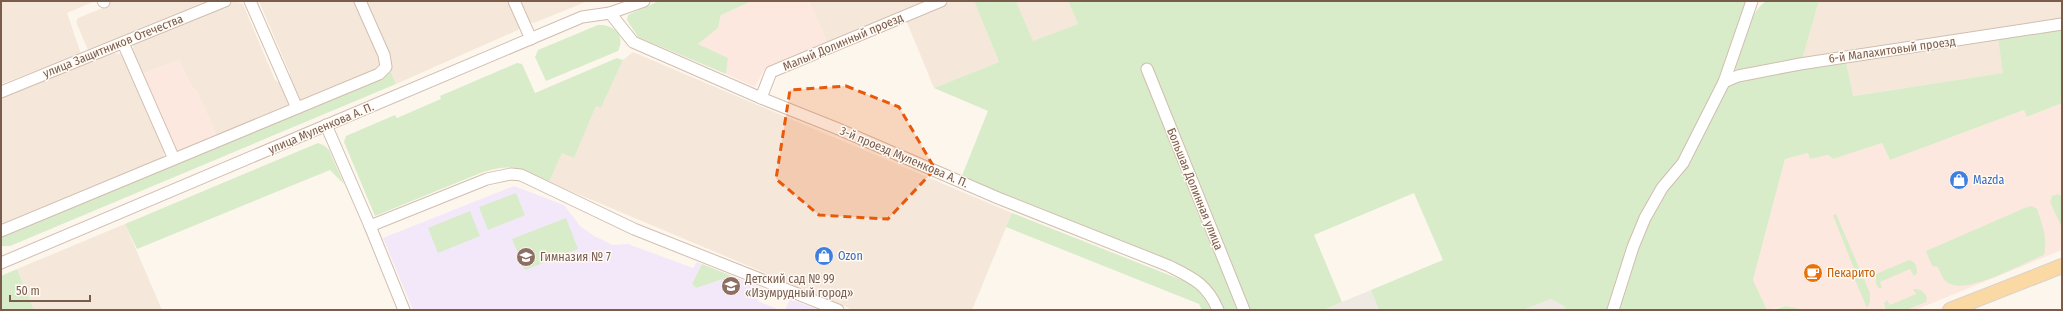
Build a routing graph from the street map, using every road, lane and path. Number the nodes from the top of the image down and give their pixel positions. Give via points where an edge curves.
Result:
1 (225, 1) edge
2 (250, 1) edge
3 (360, 1) edge
4 (514, 1) edge
5 (644, 1) edge
6 (941, 1) edge
7 (1754, 2) edge
8 (610, 13) junction
9 (2062, 24) edge
10 (531, 39) junction
11 (123, 43) junction
12 (1147, 68) dead end
13 (1724, 82) junction
14 (1, 92) edge
15 (761, 98) junction
16 (297, 108) junction
17 (326, 126) junction
18 (174, 159) junction
19 (370, 226) junction
20 (1, 231) edge
21 (1, 262) edge
22 (2062, 266) edge
23 (404, 310) edge
24 (838, 310) edge
25 (1218, 310) edge
26 (1244, 310) edge
27 (1613, 310) edge
28 (1950, 310) edge

1 - 11 street, улица Защитников Отечества
2 - 16 street
3 - 16 street via 384,55 386,67 378,74
4 - 10 street
5 - 8 street, улица Муленкова А. П.
6 - 15 street, Малый Долинный проезд via 771,72
7 - 13 street
8 - 10 street, улица Муленкова А. П. via 582,18
8 - 15 street, 3-й проезд Муленкова А. П. via 633,42
9 - 13 street, 6-й Малахитовый проезд via 1800,64 1738,76
10 - 17 street, улица Муленкова А. П.
11 - 14 street, улица Защитников Отечества
11 - 18 street
12 - 26 street, Большая Долинная улица
13 - 27 street via 1683,163 1662,188 1645,218
15 - 25 street, 3-й проезд Муленкова А. П. via 1169,266 1195,279 1206,289
16 - 18 street
17 - 19 street
17 - 21 street, улица Муленкова А. П.
18 - 20 street
19 - 23 street
19 - 24 street via 487,179 511,174 521,175 634,229
22 - 28 main road

